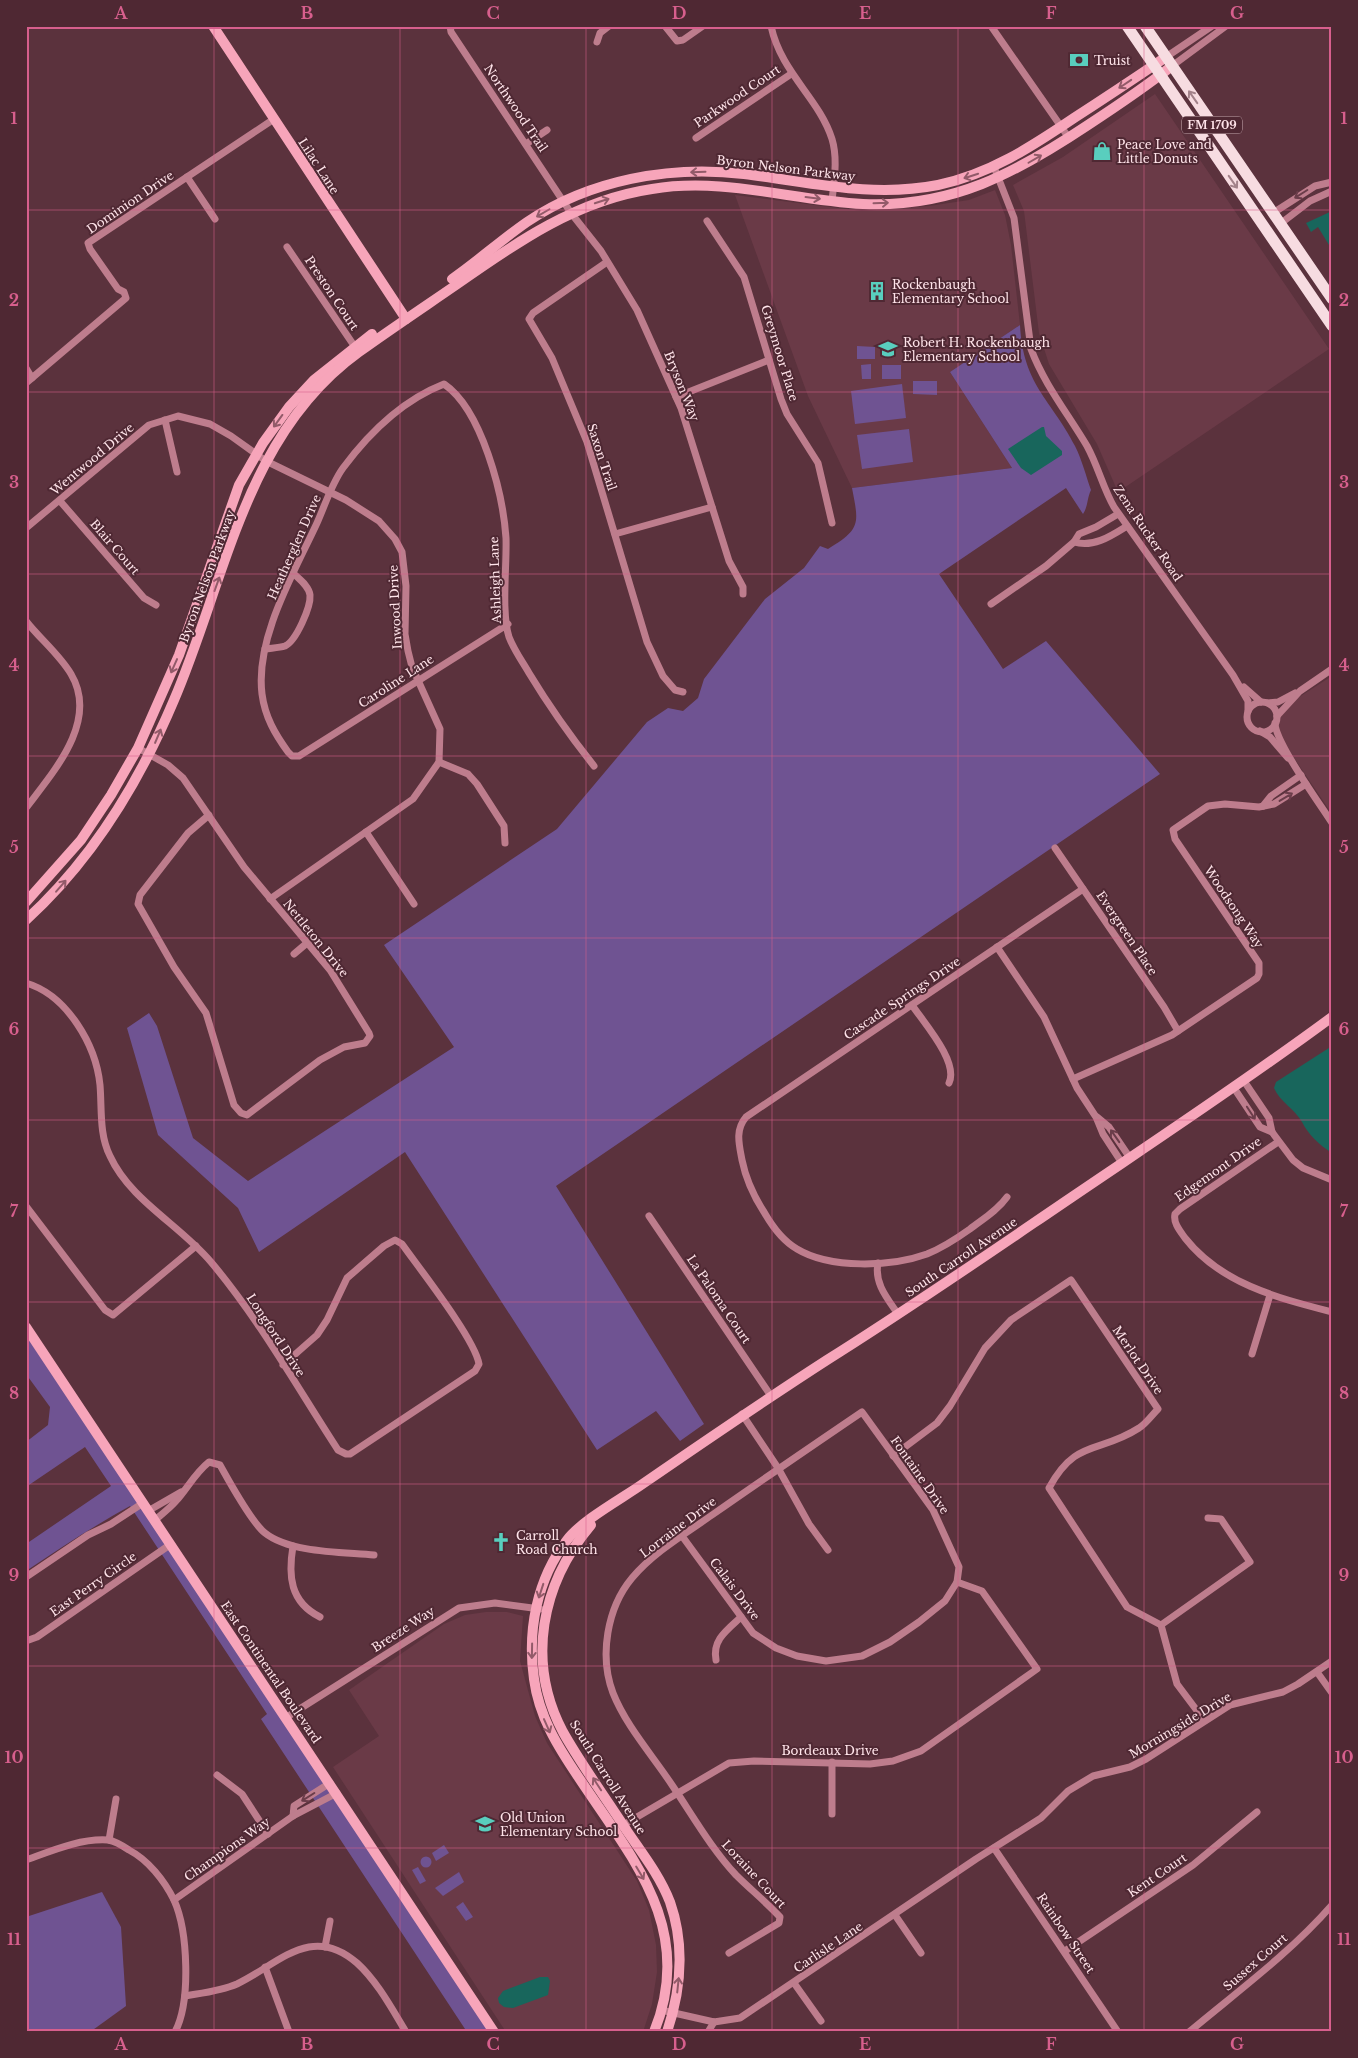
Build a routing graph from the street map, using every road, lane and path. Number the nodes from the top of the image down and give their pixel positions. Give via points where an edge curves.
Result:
1 (213, 26) edge
2 (450, 26) edge
3 (609, 26) edge
4 (665, 26) edge
5 (703, 26) edge
6 (771, 26) edge
7 (992, 26) edge
8 (1127, 26) edge
9 (1144, 26) edge
10 (1212, 26) edge
11 (1226, 26) edge
12 (597, 42) dead end
13 (1169, 62) junction
14 (1157, 70) junction
15 (791, 74) junction
16 (274, 119) junction
17 (1061, 127) junction
18 (548, 130) dead end
19 (696, 138) dead end
20 (1069, 138) junction
21 (526, 144) junction
22 (994, 167) junction
23 (187, 177) junction
24 (1000, 179) junction
25 (1332, 182) edge
26 (833, 188) junction
27 (917, 188) junction
28 (1332, 191) edge
29 (832, 201) junction
30 (919, 201) junction
31 (565, 202) junction
32 (571, 213) junction
33 (1273, 213) junction
34 (215, 219) dead end
35 (707, 221) dead end
36 (1280, 224) junction
37 (287, 247) dead end
38 (607, 262) junction
39 (458, 279) junction
40 (1332, 299) edge
41 (404, 317) junction
42 (1332, 326) edge
43 (356, 349) junction
44 (769, 360) junction
45 (26, 368) edge
46 (32, 378) junction
47 (26, 383) edge
48 (444, 384) joint
49 (676, 397) junction
50 (165, 420) junction
51 (261, 458) junction
52 (177, 472) dead end
53 (331, 492) junction
54 (60, 501) junction
55 (712, 507) junction
56 (1118, 514) junction
57 (832, 523) dead end
58 (1127, 526) junction
59 (1096, 527) junction
60 (26, 528) edge
61 (615, 534) junction
62 (1100, 541) junction
63 (1074, 542) junction
64 (294, 574) junction
65 (743, 594) dead end
66 (991, 604) dead end
67 (156, 605) dead end
68 (26, 621) edge
69 (508, 624) junction
70 (265, 649) junction
71 (1332, 669) edge
72 (1233, 675) junction
73 (418, 680) junction
74 (1300, 691) junction
75 (683, 692) dead end
76 (1264, 703) junction
77 (1248, 711) junction
78 (1276, 720) junction
79 (1260, 731) junction
80 (138, 748) junction
81 (150, 755) junction
82 (296, 756) joint
83 (1290, 759) junction
84 (439, 762) junction
85 (594, 766) dead end
86 (1301, 776) junction
87 (1306, 784) junction
88 (1263, 806) junction
89 (26, 808) edge
90 (209, 815) junction
91 (1332, 823) edge
92 (366, 832) junction
93 (505, 843) dead end
94 (1055, 848) dead end
95 (1083, 889) junction
96 (270, 899) junction
97 (26, 902) edge
98 (414, 904) dead end
99 (26, 920) edge
100 (308, 943) junction
101 (997, 947) junction
102 (294, 954) dead end
103 (26, 984) edge
104 (912, 1005) junction
105 (1332, 1017) edge
106 (1178, 1031) junction
107 (1073, 1079) junction
108 (1244, 1081) junction
109 (949, 1083) dead end
110 (1234, 1088) junction
111 (1272, 1132) junction
112 (1278, 1142) junction
113 (1126, 1161) junction
114 (1332, 1180) edge
115 (1007, 1198) dead end
116 (26, 1206) edge
117 (649, 1216) dead end
118 (196, 1246) junction
119 (878, 1263) junction
120 (1270, 1295) junction
121 (1332, 1312) edge
122 (898, 1314) junction
123 (26, 1327) edge
124 (1252, 1354) dead end
125 (283, 1365) junction
126 (772, 1396) junction
127 (862, 1412) joint
128 (742, 1414) junction
129 (893, 1456) junction
130 (778, 1468) junction
131 (181, 1492) junction
132 (146, 1507) junction
133 (1208, 1518) dead end
134 (155, 1520) junction
135 (682, 1536) junction
136 (171, 1544) junction
137 (293, 1546) junction
138 (828, 1550) dead end
139 (374, 1555) dead end
140 (26, 1577) edge
141 (958, 1582) junction
142 (540, 1609) junction
143 (741, 1617) junction
144 (320, 1618) dead end
145 (1161, 1625) junction
146 (26, 1641) edge
147 (716, 1660) dead end
148 (1332, 1662) edge
149 (1317, 1672) junction
150 (1332, 1694) edge
151 (287, 1718) junction
152 (1204, 1720) junction
153 (832, 1762) junction
154 (217, 1775) dead end
155 (330, 1783) junction
156 (677, 1792) junction
157 (336, 1793) junction
158 (116, 1799) dead end
159 (1257, 1812) dead end
160 (832, 1814) dead end
161 (293, 1816) junction
162 (624, 1825) junction
163 (614, 1832) junction
164 (268, 1834) junction
165 (109, 1840) junction
166 (994, 1848) junction
167 (26, 1860) edge
168 (174, 1900) junction
169 (1332, 1905) edge
170 (895, 1915) junction
171 (330, 1921) dead end
172 (326, 1947) junction
173 (1065, 1951) junction
174 (921, 1953) dead end
175 (730, 1954) dead end
176 (265, 1967) junction
177 (794, 1983) junction
178 (184, 1996) junction
179 (662, 2010) junction
180 (673, 2013) junction
181 (821, 2021) dead end
182 (714, 2022) junction
183 (174, 2032) edge
184 (290, 2032) edge
185 (406, 2032) edge
186 (494, 2032) edge
187 (654, 2032) edge
188 (667, 2032) edge
189 (708, 2032) edge
190 (1118, 2032) edge
191 (1189, 2032) edge

1 - 16 street, Lilac Lane
2 - 21 street, Northwood Trail via 450,32
3 - 12 street via 600,33
4 - 5 street via 677,40 683,40
6 - 15 street via 775,43
7 - 17 street
8 - 14 main road, FM 1709
9 - 13 main road, FM 1709
10 - 13 street
11 - 13 street
13 - 14 street, Byron Nelson Parkway
33 -> 13 main road, FM 1709
14 -> 17 street, Byron Nelson Parkway
14 - 20 street, Byron Nelson Parkway
14 -> 42 main road, FM 1709
15 - 19 street, Parkwood Court
15 - 26 street via 832,139
16 - 23 street, Dominion Drive
16 - 41 street, Lilac Lane
17 - 20 street
17 - 22 street, Byron Nelson Parkway via 1016,157
18 - 21 street
24 -> 20 street, Byron Nelson Parkway
21 - 31 street, Northwood Trail
22 - 24 street, Zena Rucker Road
22 -> 27 street, Byron Nelson Parkway via 960,179
23 - 34 street
23 - 46 street, Dominion Drive via 88,243 126,298
24 - 30 street, Byron Nelson Parkway
24 - 56 street, Zena Rucker Road via 1014,218 1025,309 1038,369 1088,448 1104,490
25 -> 33 street via 1315,186
26 - 27 street, Byron Nelson Parkway
26 - 29 street
26 -> 31 street, Byron Nelson Parkway via 744,174 684,172 614,183
27 - 30 street
28 - 36 street via 1310,201
29 -> 30 street, Byron Nelson Parkway via 865,204
32 -> 29 street, Byron Nelson Parkway via 616,196 652,188 704,184
31 - 32 street, Bryson Way
31 -> 39 street, Byron Nelson Parkway via 528,222
32 - 38 street, Bryson Way
32 - 39 street, Byron Nelson Parkway via 540,228
33 - 36 main road, FM 1709
35 - 44 street, Greymoor Place via 744,277
36 - 40 main road, FM 1709
37 - 43 street, Preston Court
38 - 49 street, Bryson Way via 636,310
38 - 61 street, Saxon Trail via 529,318 552,358 587,442
39 - 41 street, Byron Nelson Parkway
41 - 43 street, Byron Nelson Parkway
43 - 51 street, Byron Nelson Parkway via 314,380 289,407 277,422
44 - 49 street
44 - 57 street, Greymoor Place via 787,414 818,463
45 - 46 street
46 - 47 street, Dominion Drive
48 - 53 street, Heatherglen Drive via 420,395 370,436 342,470
48 - 69 street, Ashleigh Lane via 463,403 477,429 488,454 501,502 506,539
49 - 55 street, Bryson Way
50 - 51 street, Wentwood Drive via 178,416 210,424
50 - 52 street
50 - 54 street, Wentwood Drive via 150,425
51 - 53 street, Inwood Drive
51 -> 80 street, Byron Nelson Parkway via 239,485 179,655
81 -> 51 street, Byron Nelson Parkway via 175,700
53 - 64 street, Heatherglen Drive
53 - 73 street, Inwood Drive via 380,521 402,552 406,586 405,634
54 - 60 street, Wentwood Drive
54 - 67 street, Blair Court via 144,598
55 - 61 street
55 - 65 street, Bryson Way
56 - 58 street, Zena Rucker Road
56 - 59 street
58 - 62 street
58 - 72 street, Zena Rucker Road
59 - 62 street
59 - 63 street via 1079,534
61 - 75 street, Saxon Trail via 647,642 663,676 675,690
62 - 63 street via 1082,545
63 - 66 street
64 - 70 street, Heatherglen Drive via 280,603
64 - 70 street via 310,594 307,609 294,638 284,646
68 - 89 street via 70,674 80,693 82,710 66,750
69 - 73 street, Caroline Lane
69 - 85 street, Ashleigh Lane via 508,635 520,658
70 - 82 street, Heatherglen Drive via 262,678 266,715 288,752
71 - 74 street
72 - 76 street, Zena Rucker Road
72 - 77 street, Zena Rucker Road via 1248,701
73 - 82 street, Caroline Lane via 306,753
73 - 84 street, Inwood Drive via 440,729
74 - 76 street via 1278,702
74 - 78 street
76 - 77 street via 1253,705
76 - 78 street via 1274,708
77 - 79 street via 1249,723
78 - 79 street via 1267,730
78 - 83 street via 1276,733
79 - 83 street
80 - 81 street, Nettleton Drive
80 - 97 street, Byron Nelson Parkway via 81,840
81 - 90 street, Nettleton Drive via 175,770
99 -> 81 street, Byron Nelson Parkway via 88,855
83 - 86 street
84 - 92 street via 413,799
84 - 93 street via 468,774 477,784 504,826
86 - 87 street
86 - 88 street via 1271,796
88 -> 87 street, Woodsong Way via 1274,804
87 - 91 street
88 - 106 street, Woodsong Way via 1214,804 1173,830 1175,839 1260,968 1260,974 1251,983
90 - 96 street, Nettleton Drive
90 - 100 street, Nettleton Drive via 188,833 140,895 138,904 206,1013 234,1105 245,1115 320,1060 344,1046 365,1043 370,1036 343,990
92 - 96 street
92 - 98 street
94 - 95 street, Evergreen Place
95 - 101 street, Cascade Springs Drive
95 - 106 street, Evergreen Place
96 - 100 street, Nettleton Drive
100 - 102 street
101 - 104 street, Cascade Springs Drive
101 - 107 street via 1044,1017
103 - 118 street, Longford Drive via 47,992 57,1000 84,1039 98,1074 104,1140 120,1173 137,1195
104 - 109 street via 947,1058 952,1070
104 - 119 street, Cascade Springs Drive via 746,1117 738,1130 748,1184 771,1223 788,1243 814,1257 846,1263
105 - 108 street, South Carroll Avenue
106 - 107 street, Woodsong Way
107 - 113 street via 1096,1117 1109,1127
108 - 110 street, South Carroll Avenue
108 - 111 street via 1269,1118
110 -> 111 street via 1260,1127
110 - 113 street, South Carroll Avenue
111 - 112 street
112 - 114 street via 1303,1168
112 - 120 street, Edgemont Drive via 1180,1209 1174,1218 1179,1229 1204,1257 1227,1275
113 - 122 street, South Carroll Avenue
115 - 119 street via 999,1208 941,1248 910,1259
116 - 118 street via 105,1310 113,1315
117 - 126 street, La Paloma Court
118 - 125 street, Longford Drive via 241,1301
119 - 122 street via 878,1283
120 - 121 street
120 - 124 street
122 - 126 street, South Carroll Avenue
123 - 132 street, East Continental Boulevard
125 - 125 street, Longford Drive via 338,1450 350,1454 475,1371 478,1364 475,1352 398,1240 384,1246 347,1278 317,1336
126 - 128 street, South Carroll Avenue
127 - 129 street, Fontaine Drive
127 - 130 street, Lorraine Drive
128 - 130 street
128 - 142 street, South Carroll Avenue via 601,1513 575,1544
129 - 141 street, Fontaine Drive via 933,1510 959,1567
129 - 145 street, Merlot Drive via 937,1423 985,1348 1011,1320 1071,1280 1158,1409 1139,1428 1103,1445 1080,1451 1065,1462 1049,1488 1127,1607
130 - 135 street, Lorraine Drive
130 - 138 street via 809,1524
131 - 132 street
131 - 134 street via 177,1500
131 - 137 street via 204,1466 215,1462 264,1532
132 - 134 street, East Continental Boulevard
132 - 140 street via 88,1535
133 - 145 street via 1221,1519 1250,1562
134 - 136 street, East Continental Boulevard
135 - 143 street, Calais Drive
135 - 156 street, Lorraine Drive via 652,1557 624,1589 612,1616 607,1645 613,1692 626,1717
136 - 146 street, East Perry Circle via 37,1637
136 - 151 street, East Continental Boulevard
137 - 139 street
137 - 144 street via 290,1575 293,1592 308,1612
141 - 143 street, Calais Drive via 945,1601 912,1627 874,1650 842,1660 814,1660 781,1650 753,1633
141 - 153 street, Bordeaux Drive via 982,1591 1037,1669 921,1751 892,1761 870,1764
142 - 151 street, Breeze Way via 495,1603 459,1608
162 -> 142 street, South Carroll Avenue via 568,1740 555,1713 546,1684
142 -> 163 street, South Carroll Avenue via 533,1668 538,1701 563,1754
143 - 147 street via 718,1640
145 - 152 street via 1177,1684
148 - 149 street, Morningside Drive
149 - 150 street
149 - 152 street, Morningside Drive via 1283,1692 1230,1705
151 - 155 street, East Continental Boulevard
152 - 166 street, Morningside Drive via 1146,1759 1130,1767 1093,1776 1068,1791 1041,1818
153 - 156 street, Bordeaux Drive via 729,1763
153 - 160 street
154 - 164 street via 242,1794
155 - 157 street, East Continental Boulevard
155 -> 161 street, Champions Way via 294,1806
156 - 162 street, Bordeaux Drive
156 - 175 street, Loraine Court via 721,1858 780,1917 779,1924
157 - 161 street, Champions Way
157 - 186 street, East Continental Boulevard
158 - 165 street
159 - 173 street, Kent Court via 1193,1864
161 - 164 street, Champions Way
162 - 163 street, Bordeaux Drive
180 -> 162 street, South Carroll Avenue via 680,1952 670,1903 656,1874
163 -> 179 street, South Carroll Avenue via 658,1907 667,1953
164 - 168 street, Champions Way
165 - 167 street via 73,1845
165 - 168 street via 145,1859
166 - 170 street, Carlisle Lane
166 - 173 street, Rainbow Street
168 - 178 street via 184,1945
169 - 191 street, Sussex Court via 1298,1940
170 - 174 street
170 - 177 street, Carlisle Lane
171 - 172 street
172 - 176 street via 310,1945
172 - 185 street via 335,1949 367,1974
173 - 190 street, Rainbow Street
176 - 178 street via 236,1984
176 - 184 street
177 - 181 street
177 - 182 street, Carlisle Lane via 740,2018
178 - 183 street
179 - 180 street, Carlisle Lane
179 - 187 street, South Carroll Avenue
180 - 182 street, Carlisle Lane
180 - 188 street, South Carroll Avenue
182 - 189 street

